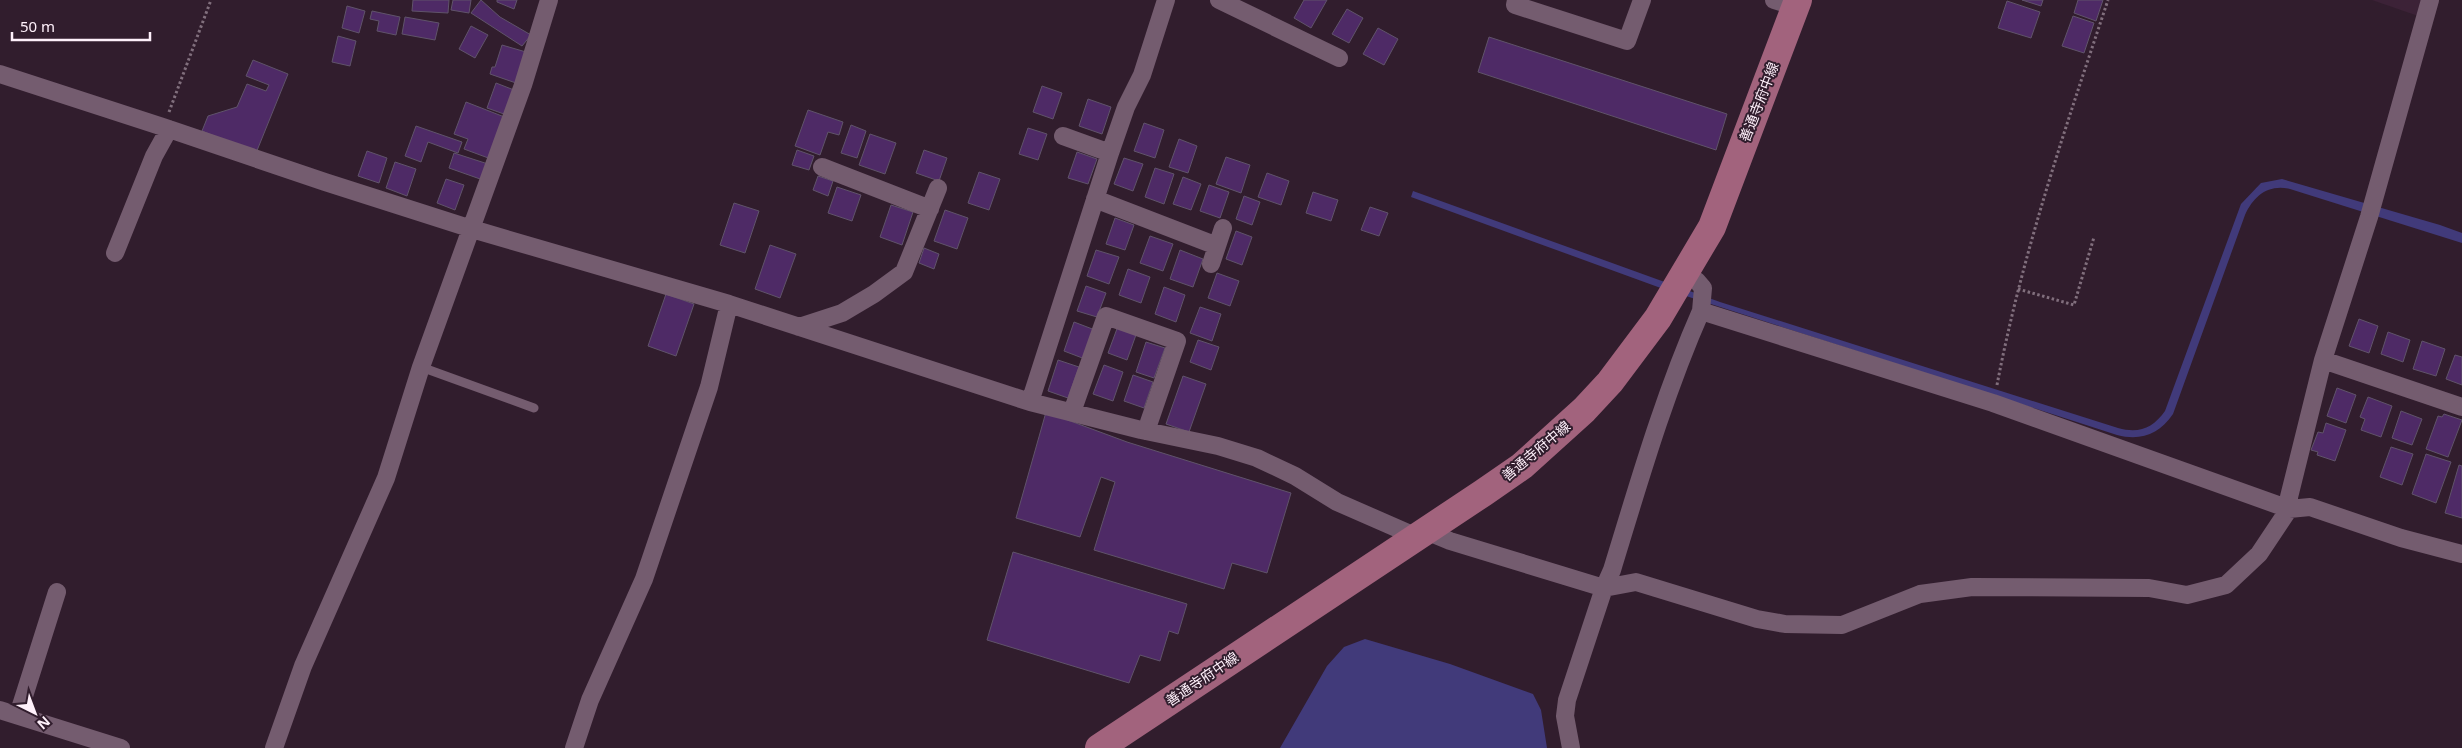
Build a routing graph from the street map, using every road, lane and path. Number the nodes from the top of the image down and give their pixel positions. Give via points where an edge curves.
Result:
1 (211, 0) edge
2 (549, 0) edge
3 (1166, 0) edge
4 (1219, 0) edge
5 (1516, 0) edge
6 (1642, 0) edge
7 (2108, 0) edge
8 (2430, 0) edge
9 (1789, 2) edge
10 (1339, 58) dead end
11 (0, 74) edge
12 (166, 128) junction
13 (1062, 136) dead end
14 (1110, 153) junction
15 (822, 167) dead end
16 (938, 188) dead end
17 (1094, 199) junction
18 (930, 209) junction
19 (1223, 228) dead end
20 (472, 229) junction
21 (2094, 237) dead end
22 (1217, 246) junction
23 (115, 253) dead end
24 (1211, 264) dead end
25 (1686, 274) junction
26 (2018, 289) junction
27 (729, 304) junction
28 (1701, 311) junction
29 (799, 327) junction
30 (2323, 360) junction
31 (422, 367) junction
32 (1997, 383) dead end
33 (1030, 402) junction
34 (2462, 407) edge
35 (534, 408) dead end
36 (1072, 412) junction
37 (1146, 431) junction
38 (2289, 509) junction
39 (1422, 534) junction
40 (2462, 554) edge
41 (1604, 588) junction
42 (57, 592) dead end
43 (0, 710) edge
44 (18, 715) junction
45 (121, 748) edge
46 (274, 748) edge
47 (574, 748) edge
48 (1098, 748) edge
49 (1571, 748) edge

1 - 12 path
2 - 20 street
3 - 14 street via 1142,75 1126,107
4 - 10 street
5 - 6 street via 1515,5 1627,41
7 - 26 path
8 - 30 street via 2371,208
9 - 25 main road, 善通寺府中線 via 1712,227
11 - 12 street
12 - 20 street
12 - 23 street
13 - 14 street
14 - 17 street
15 - 18 street
16 - 18 street
17 - 22 street
17 - 33 street
18 - 29 street via 904,272 842,313
19 - 22 street
20 - 27 street
20 - 31 street
21 - 26 path via 2074,305
22 - 24 street
25 - 28 street via 1697,280 1702,288
25 - 39 main road, 善通寺府中線 via 1658,318 1610,382 1584,410 1522,466
26 - 32 path
27 - 29 street
27 - 47 street via 708,387 644,579 590,700
28 - 38 street via 1993,403
28 - 41 street via 1658,418
29 - 33 street
30 - 34 street
30 - 38 street via 2289,497
31 - 35 lane
31 - 46 street via 386,478 304,666
33 - 36 street
36 - 37 street
36 - 37 street via 1106,316 1177,341
37 - 39 street via 1257,458 1295,476 1337,502
38 - 40 street via 2310,507 2401,538
38 - 41 street via 2258,554 2226,585 2187,595 2149,588 1972,587 1920,594 1842,625 1785,624 1757,619 1636,582
39 - 41 street
39 - 48 main road, 善通寺府中線
41 - 49 street via 1567,700 1565,716
42 - 44 street
43 - 44 street
44 - 45 street

